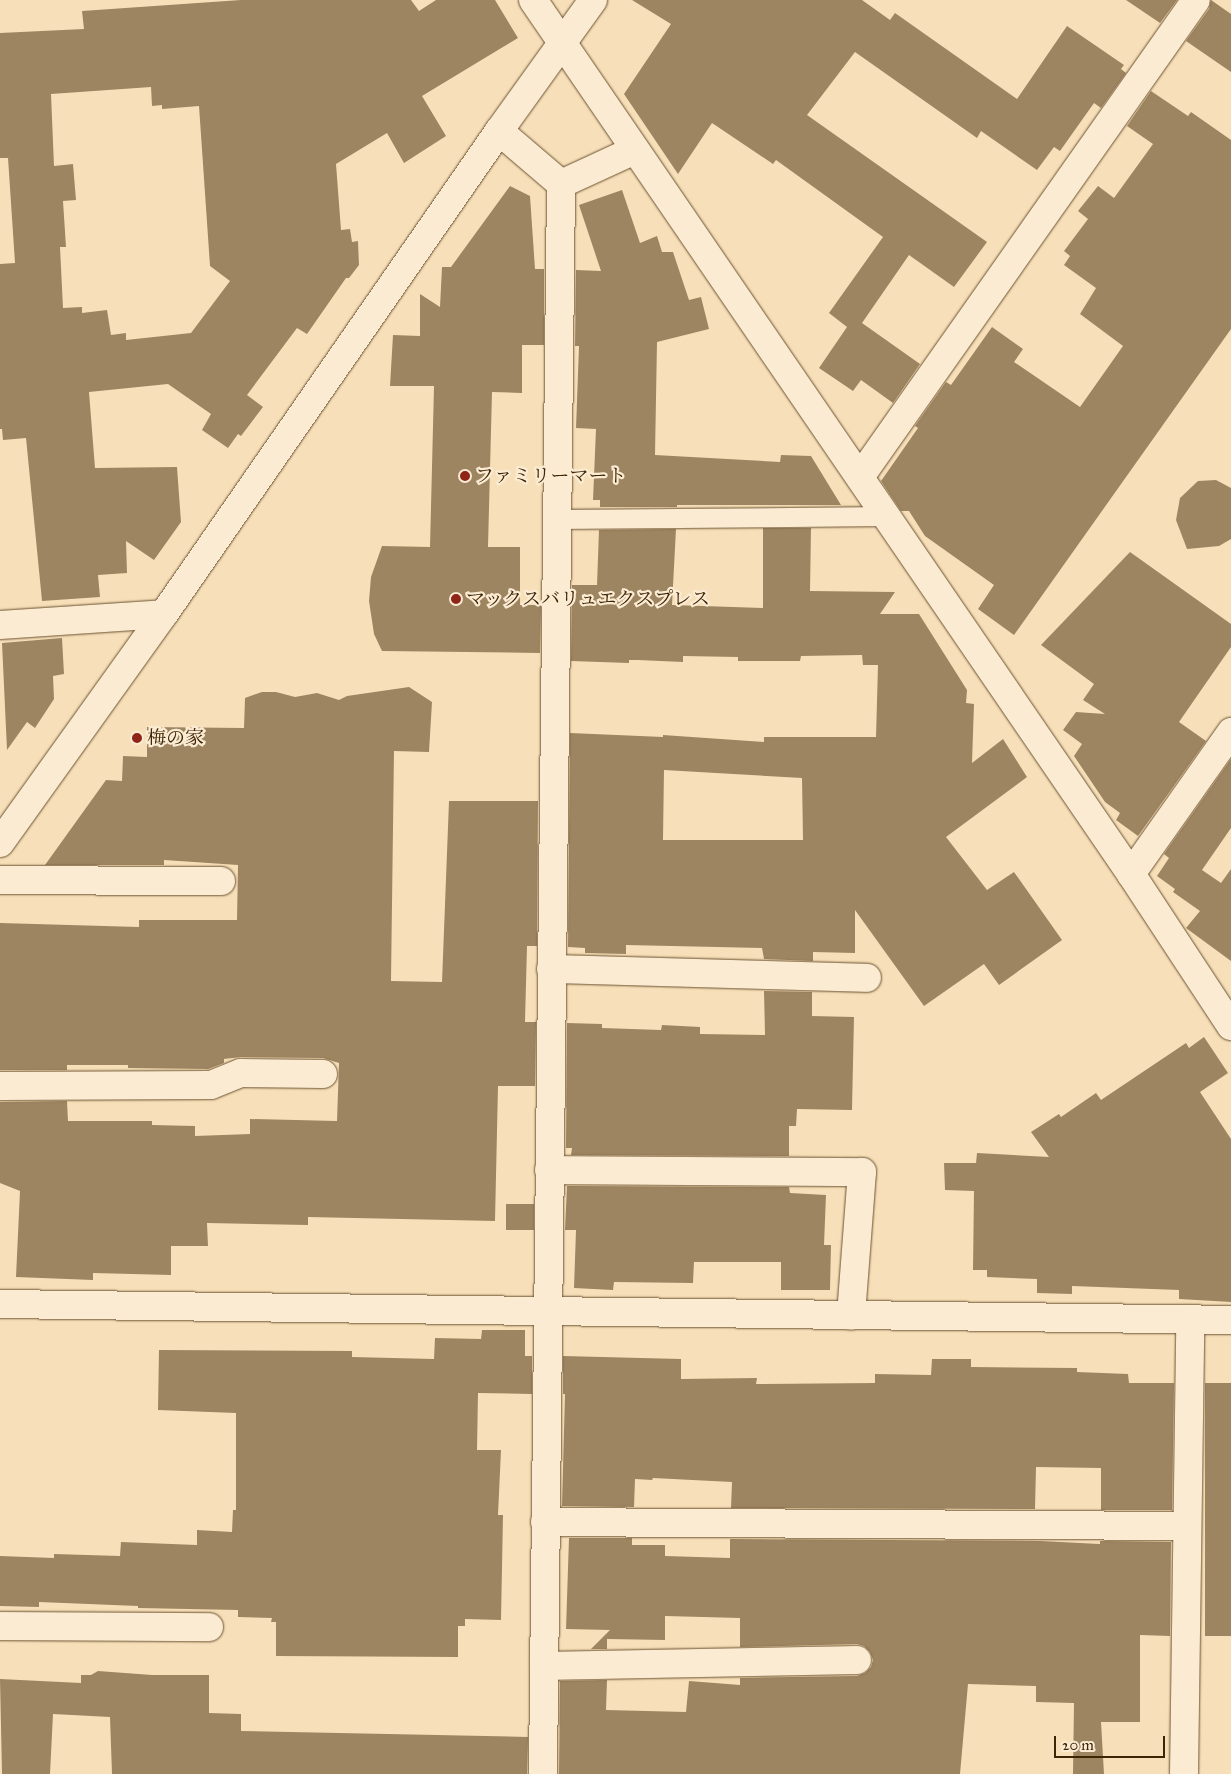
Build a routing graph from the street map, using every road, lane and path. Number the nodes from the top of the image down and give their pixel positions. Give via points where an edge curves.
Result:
1 (533, 0) edge
2 (593, 0) edge
3 (1196, 0) edge
4 (561, 44) junction
5 (499, 130) junction
6 (635, 150) junction
7 (561, 184) junction
8 (860, 477) junction
9 (887, 516) junction
10 (557, 520) junction
11 (164, 614) junction
12 (0, 625) edge
13 (1231, 732) edge
14 (0, 844) edge
15 (1131, 874) junction
16 (0, 880) edge
17 (222, 881) dead end
18 (551, 968) junction
19 (867, 978) dead end
20 (1231, 1026) edge
21 (323, 1074) dead end
22 (0, 1086) edge
23 (549, 1170) junction
24 (0, 1304) edge
25 (547, 1312) junction
26 (851, 1316) junction
27 (1190, 1319) junction
28 (1231, 1320) edge
29 (545, 1522) junction
30 (1187, 1526) junction
31 (0, 1626) edge
32 (210, 1627) dead end
33 (857, 1660) dead end
34 (544, 1666) junction
35 (543, 1774) edge
36 (1184, 1774) edge

1 - 4 street
2 - 4 street
3 - 8 street
4 - 5 street
4 - 6 street
5 - 7 street
5 - 11 street
6 - 7 street
6 - 8 street
7 - 10 street
8 - 9 street
9 - 10 lane
9 - 15 street
10 - 18 street
11 - 12 street
11 - 14 street
13 - 15 street
15 - 20 street
16 - 17 street
18 - 19 street
18 - 23 street
21 - 22 street via 241,1073 211,1085
23 - 25 street
23 - 26 street via 862,1172
24 - 25 street
25 - 26 street
25 - 29 street
26 - 27 street
27 - 28 street
27 - 30 street
29 - 30 street
29 - 34 street
30 - 36 street
31 - 32 street
33 - 34 street
34 - 35 street

